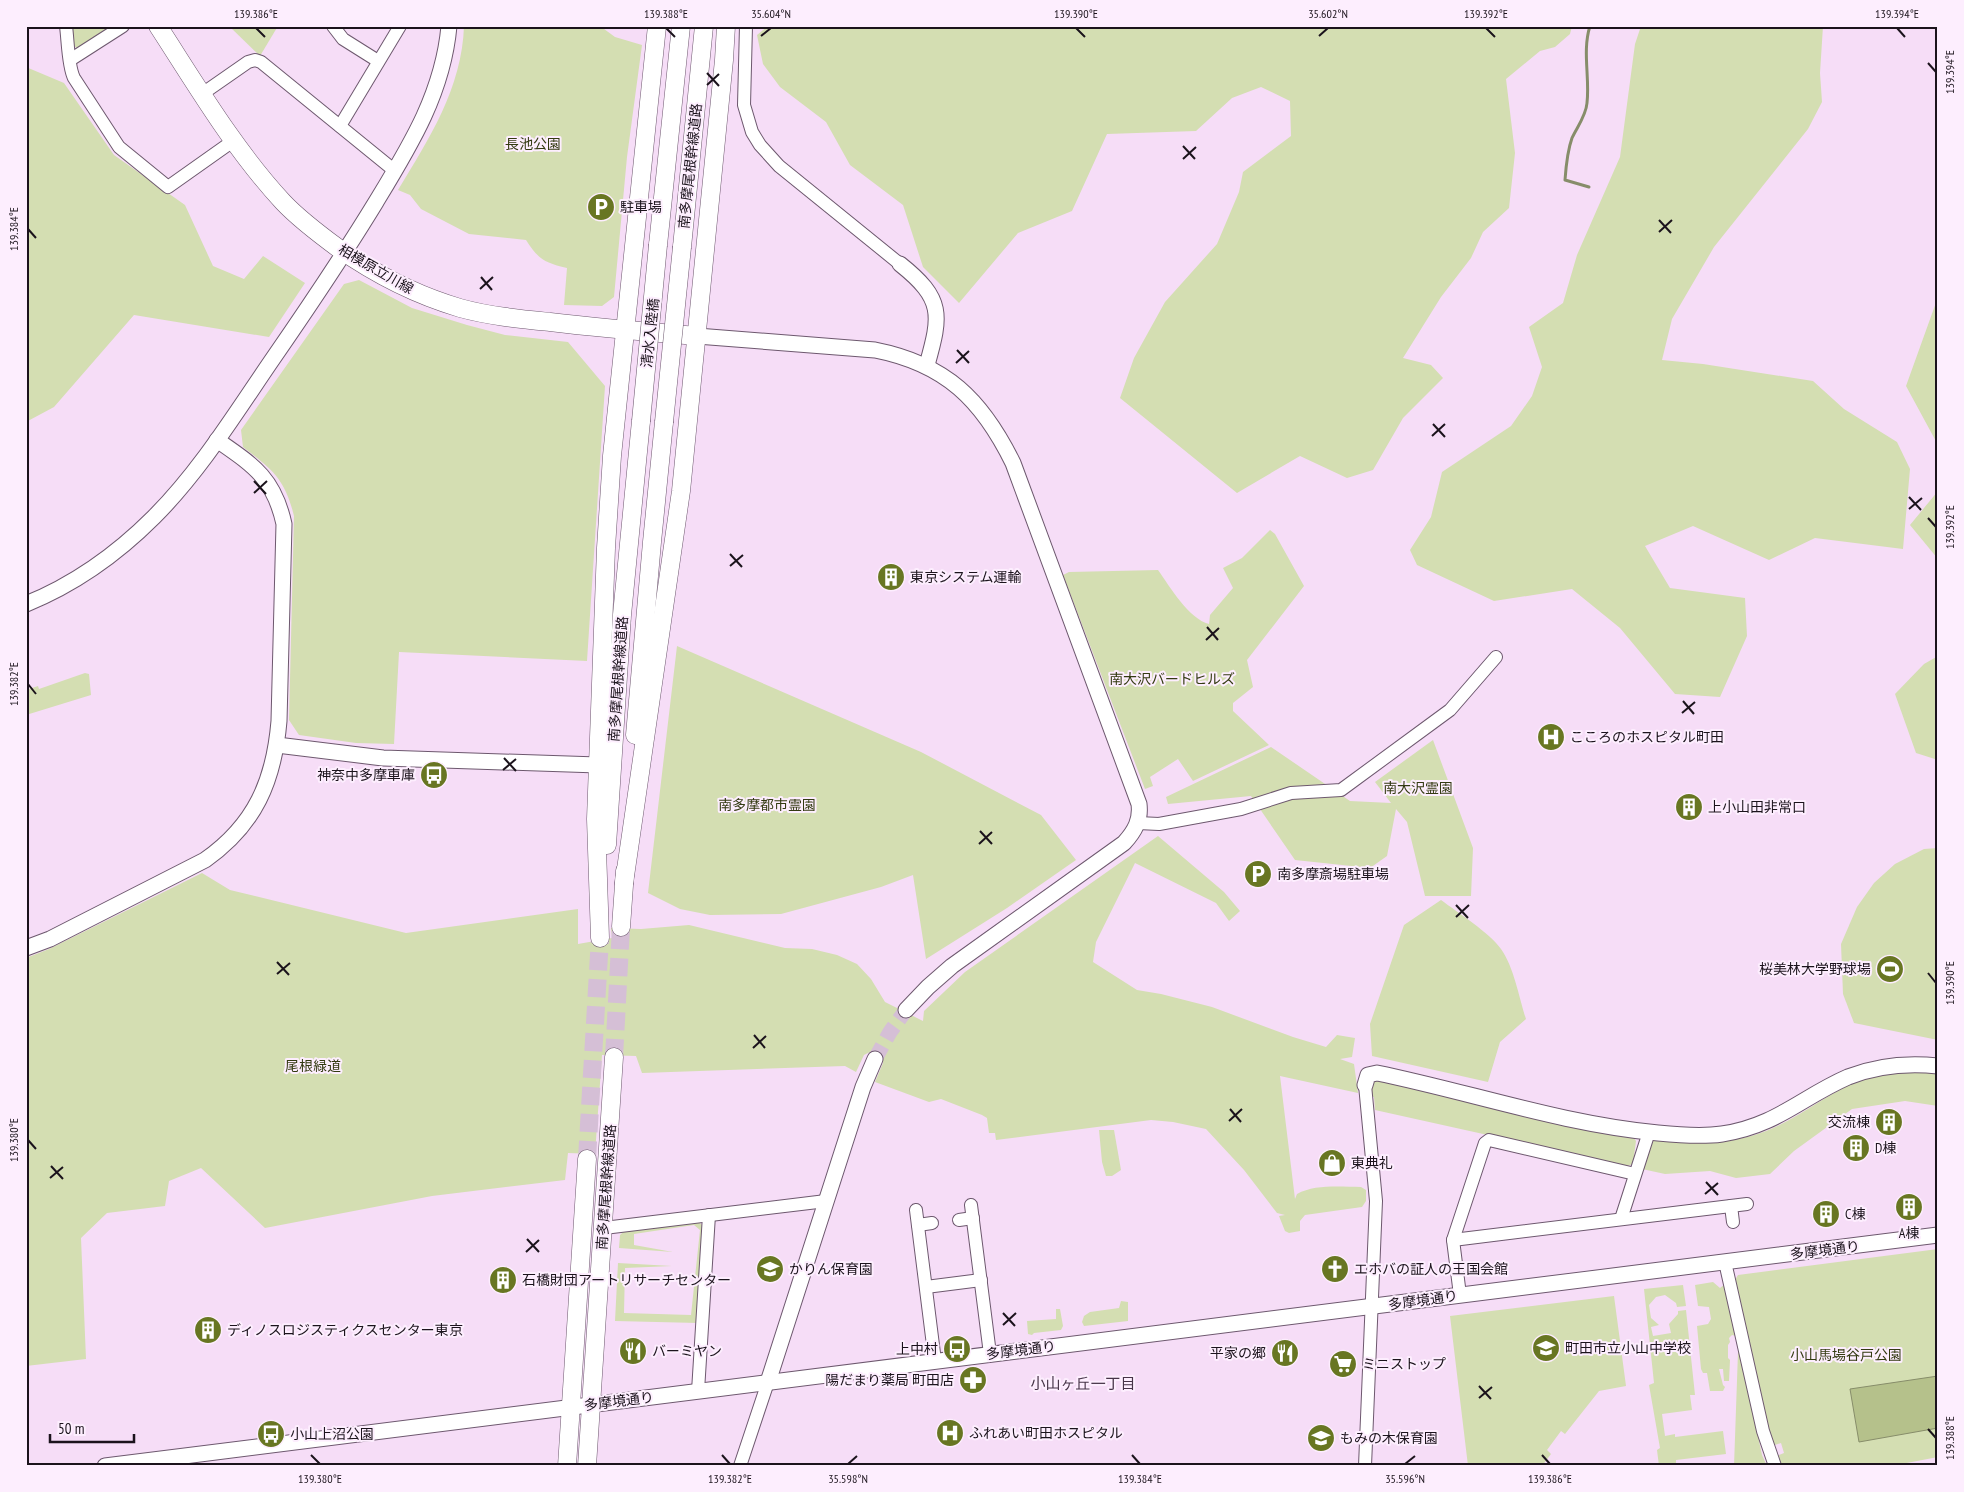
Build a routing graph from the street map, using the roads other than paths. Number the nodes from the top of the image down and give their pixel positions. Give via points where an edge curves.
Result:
1 (66, 26) edge
2 (123, 26) edge
3 (158, 26) edge
4 (333, 26) edge
5 (400, 26) edge
6 (449, 26) edge
7 (682, 26) edge
8 (704, 26) edge
9 (726, 26) edge
10 (746, 26) edge
11 (651, 35) edge
12 (70, 60) junction
13 (378, 61) junction
14 (202, 94) junction
15 (340, 126) junction
16 (233, 141) junction
17 (395, 171) junction
18 (658, 245) joint
19 (682, 247) joint
20 (345, 253) junction
21 (900, 264) joint
22 (626, 330) junction
23 (697, 336) junction
24 (927, 366) junction
25 (641, 421) joint
26 (664, 422) joint
27 (217, 440) junction
28 (26, 604) edge
29 (1496, 657) dead end
30 (277, 745) junction
31 (598, 765) junction
32 (1138, 823) junction
33 (624, 883) junction
34 (621, 927) tunnel mouth
35 (26, 948) edge
36 (906, 1010) tunnel mouth
37 (614, 1057) tunnel mouth
38 (875, 1059) tunnel mouth
39 (1938, 1066) edge
40 (1365, 1085) joint
41 (1648, 1132) junction
42 (586, 1159) tunnel mouth
43 (1635, 1174) junction
44 (826, 1201) junction
45 (1747, 1204) dead end
46 (1731, 1206) junction
47 (916, 1210) dead end
48 (709, 1215) junction
49 (959, 1220) dead end
50 (1621, 1220) junction
51 (1733, 1222) dead end
52 (932, 1223) dead end
53 (918, 1225) junction
54 (604, 1228) junction
55 (1938, 1235) edge
56 (1453, 1240) junction
57 (1725, 1262) junction
58 (980, 1280) junction
59 (926, 1287) junction
60 (1460, 1295) junction
61 (1373, 1306) junction
62 (990, 1354) junction
63 (935, 1361) junction
64 (768, 1382) junction
65 (698, 1391) junction
66 (592, 1404) junction
67 (571, 1407) junction
68 (105, 1466) edge
69 (567, 1466) edge
70 (588, 1466) edge
71 (740, 1466) edge
72 (1365, 1466) edge
73 (1775, 1466) edge

1 - 12 street
2 - 12 street
3 - 14 main road, 相模原立川線
4 - 13 street via 343,39
5 - 13 street
6 - 17 street via 442,72 432,101
7 - 18 main road, 南多摩尾根幹線道路
8 - 19 main road, 南多摩尾根幹線道路
9 - 23 main road
10 - 21 street via 744,105 752,132 760,145 779,166
11 - 22 main road
12 - 16 street via 74,78 119,147 168,187
13 - 15 street
14 - 15 street via 255,60
14 - 16 main road, 相模原立川線
15 - 17 street
16 - 20 main road, 相模原立川線 via 284,204
17 - 20 street
18 - 25 main road, 清水入陸橋, bridge
19 - 26 main road, 清水入陸橋, bridge
20 - 22 main road, 相模原立川線 via 397,284 462,308 511,318
20 - 27 street
21 - 24 street via 924,287 936,311 936,332
22 - 23 main road, 相模原立川線
22 - 31 main road via 606,548
23 - 24 street via 875,350
23 - 33 main road via 681,491
24 - 32 street via 970,396 994,428 1013,462 1134,791 1140,814
25 - 31 main road, 南多摩尾根幹線道路 via 622,615 600,938 596,819
26 - 33 main road, 南多摩尾根幹線道路
27 - 28 street via 183,485 131,539 69,582
27 - 30 street via 252,465 271,487 284,524
29 - 32 street via 1450,710 1341,790 1291,794 1240,809 1160,824
30 - 31 street via 383,758
30 - 35 street via 271,772 254,809 241,828 214,854 50,939
32 - 36 street via 1124,843 952,966
33 - 34 main road, 南多摩尾根幹線道路
37 - 54 main road, 南多摩尾根幹線道路
38 - 44 street
39 - 41 street via 1888,1067 1856,1074 1780,1116 1744,1130 1706,1135
40 - 41 street via 1368,1075 1377,1073 1589,1124
40 - 61 street via 1376,1201
41 - 43 street
42 - 67 main road, 南多摩尾根幹線道路
43 - 50 street
43 - 56 street via 1489,1140 1485,1143
44 - 48 street
44 - 64 street
45 - 46 street
46 - 50 street
46 - 51 street
47 - 53 street
48 - 54 street
48 - 65 street
49 - 58 street via 972,1211
50 - 56 street
52 - 53 street
53 - 59 street
54 - 66 main road, 南多摩尾根幹線道路
55 - 57 street, 多摩境通り
56 - 60 street
57 - 60 street, 多摩境通り
57 - 73 street
58 - 59 street
58 - 62 street
59 - 63 street
60 - 61 street, 多摩境通り
61 - 62 street, 多摩境通り
61 - 72 street
62 - 63 street, 多摩境通り
63 - 64 street, 多摩境通り
64 - 65 street, 多摩境通り
64 - 71 street
65 - 66 street, 多摩境通り
66 - 67 street, 多摩境通り
66 - 70 main road, 南多摩尾根幹線道路
67 - 68 street, 多摩境通り
67 - 69 main road, 南多摩尾根幹線道路

